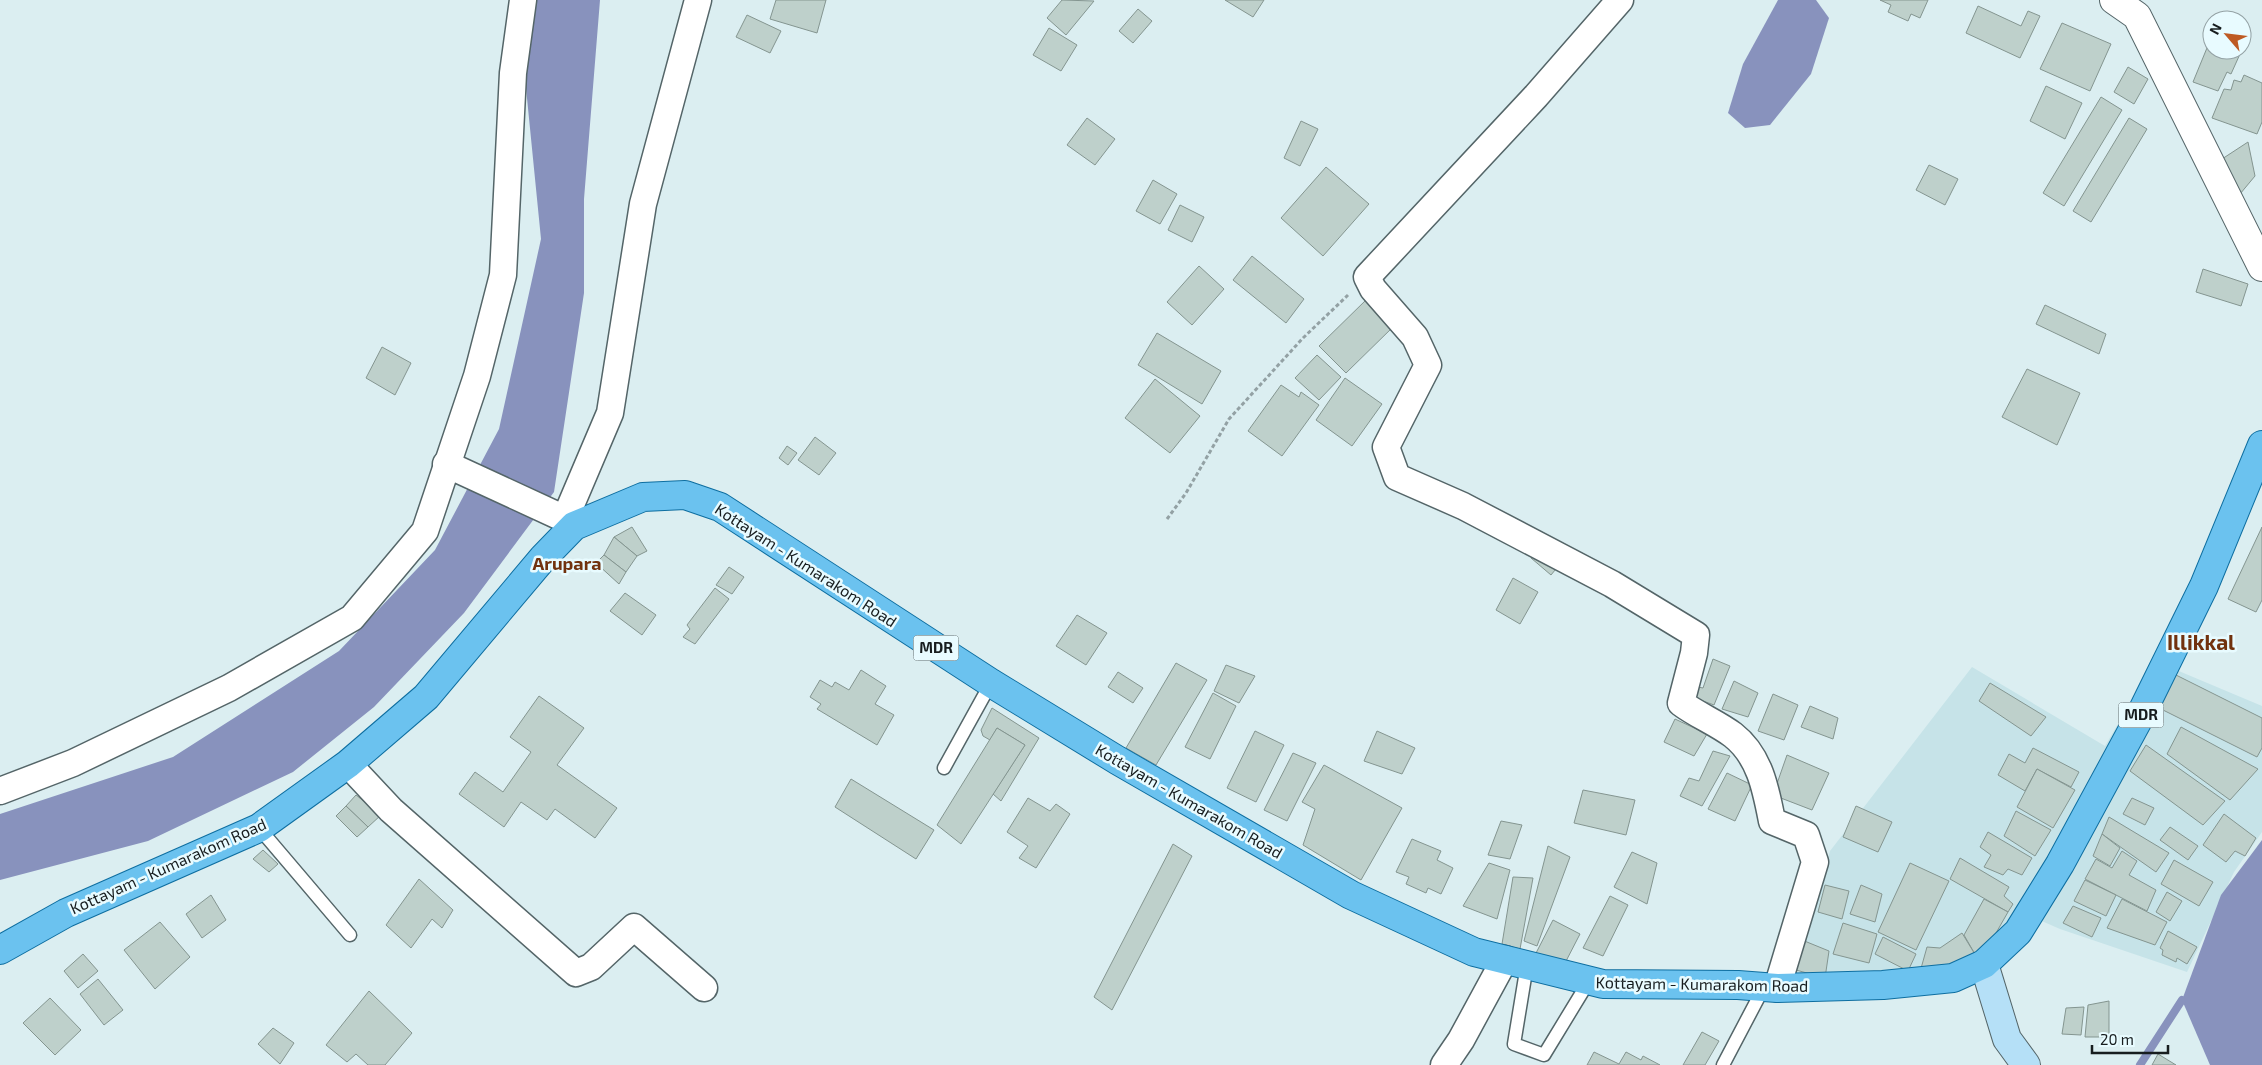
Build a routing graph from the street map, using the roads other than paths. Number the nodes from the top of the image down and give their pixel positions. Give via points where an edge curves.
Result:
1 (523, 0) edge
2 (698, 0) edge
3 (1620, 0) edge
4 (2114, 0) edge
5 (2262, 267) edge
6 (2262, 444) edge
7 (446, 464) junction
8 (569, 522) junction
9 (991, 683) junction
10 (348, 764) junction
11 (944, 768) dead end
12 (0, 791) edge
13 (259, 828) junction
14 (350, 935) dead end
15 (0, 950) edge
16 (1516, 962) junction
17 (1984, 964) junction
18 (1589, 981) junction
19 (1771, 987) junction
20 (704, 988) dead end
21 (1444, 1065) edge
22 (1723, 1065) edge
23 (2026, 1065) edge

1 - 7 street via 513,73 503,275 478,376
2 - 8 street via 642,204 610,413 570,507
3 - 19 street via 1536,96 1367,277 1373,289 1415,337 1428,365 1386,447 1397,476 1612,584 1696,635 1681,702 1734,736 1756,761 1772,821 1806,835 1815,862
4 - 5 street via 2137,16
6 - 17 main road, Kottayam - Kumarakom Road / MDR via 2204,586 2138,720 2060,864 2018,932
7 - 8 street
7 - 12 street via 425,531 352,618 229,688 73,763
8 - 9 main road, Kottayam - Kumarakom Road / MDR via 643,497 685,496 720,507
8 - 10 main road, Kottayam - Kumarakom Road / MDR via 543,558 426,697
9 - 11 lane
9 - 16 main road, Kottayam - Kumarakom Road / MDR via 1125,765 1351,895 1474,952
10 - 13 main road, Kottayam - Kumarakom Road / MDR
10 - 20 street via 391,810 576,973 591,967 634,927
13 - 14 lane
13 - 15 main road, Kottayam - Kumarakom Road / MDR via 66,912
16 - 18 main road, Kottayam - Kumarakom Road / MDR
16 - 18 lane via 1514,1044 1544,1055
16 - 21 street
17 - 19 main road, Kottayam - Kumarakom Road / MDR via 1953,978 1883,984
17 - 23 main road via 2007,1039
18 - 19 main road, Kottayam - Kumarakom Road / MDR via 1603,984
19 - 22 lane

